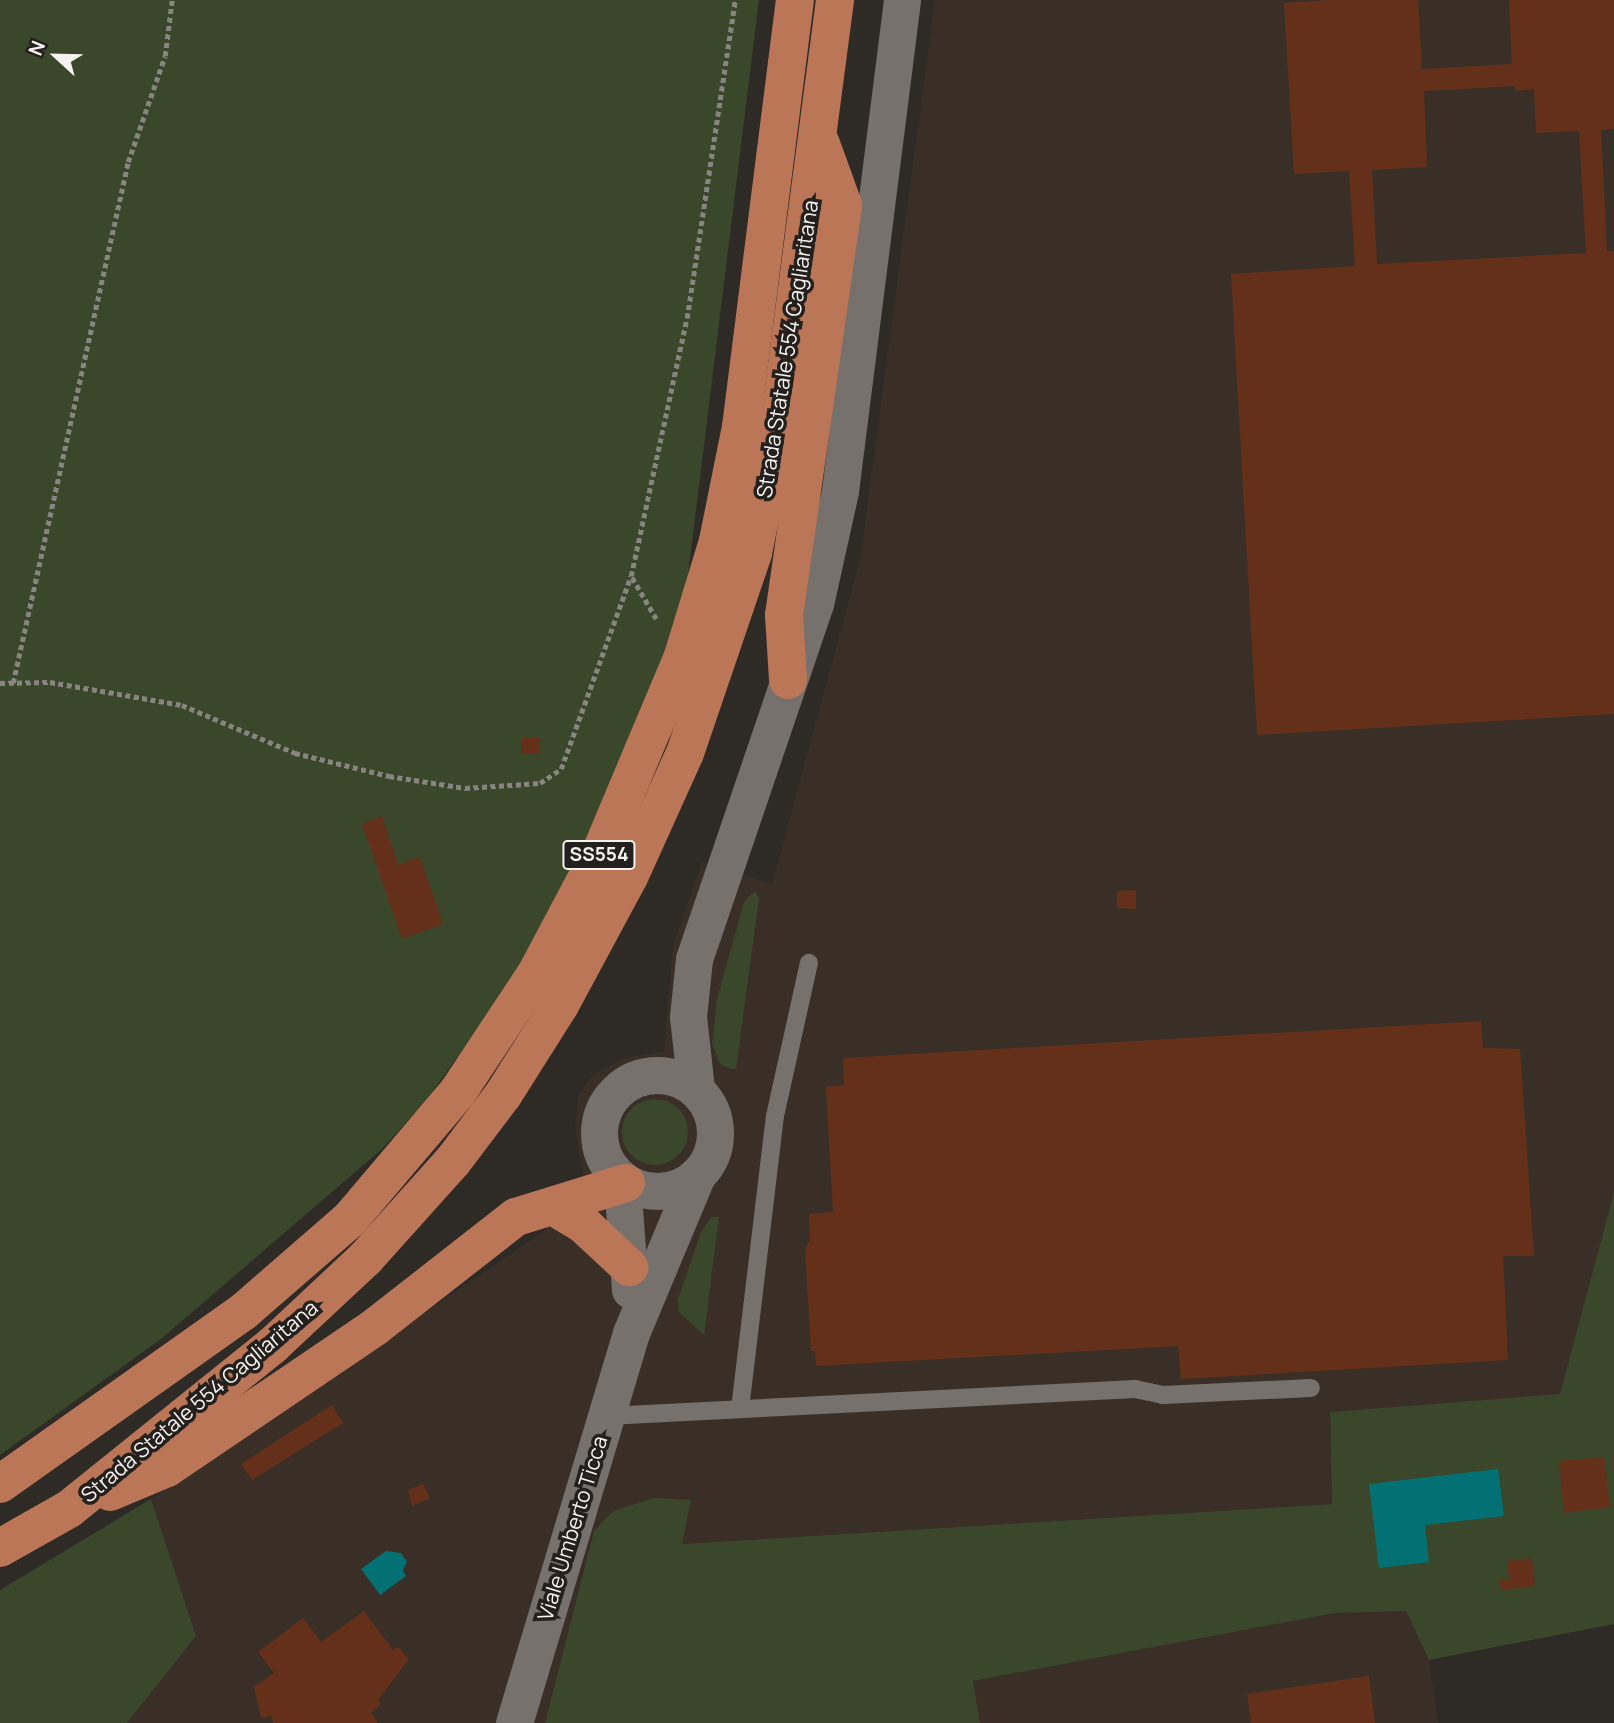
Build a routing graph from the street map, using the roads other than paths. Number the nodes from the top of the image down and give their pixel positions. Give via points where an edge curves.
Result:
1 (795, 0) edge
2 (835, 0) edge
3 (902, 0) edge
4 (819, 137) junction
5 (788, 680) junction
6 (809, 962) dead end
7 (696, 1089) junction
8 (697, 1175) junction
9 (626, 1183) junction
10 (556, 1208) junction
11 (629, 1267) junction
12 (631, 1333) junction
13 (1311, 1388) dead end
14 (740, 1409) junction
15 (607, 1416) junction
16 (0, 1484) edge
17 (69, 1509) junction
18 (0, 1548) edge
19 (514, 1723) edge

1 - 16 highway, Strada Statale 554 Cagliaritana / SS554 via 741,427 718,541 681,659 601,849 537,972 457,1093 350,1219 243,1312
2 - 4 highway, Strada Statale 554 Cagliaritana / SS554
3 - 5 street via 840,491 815,604
4 - 5 highway via 843,205 784,615
4 - 17 highway, Strada Statale 554 Cagliaritana / SS554 via 780,418 752,553 685,753 629,877 560,1005 503,1095 453,1161 365,1259 273,1345
5 - 7 street via 764,764 712,898 694,959 688,1017
6 - 14 lane via 775,1116
7 - 8 street via 715,1123 709,1160
7 - 9 street via 679,1078 640,1076 609,1099 601,1117 602,1155
8 - 9 street via 663,1192
8 - 12 street, Viale Umberto Ticca
9 - 10 highway
9 - 11 street, Viale Umberto Ticca
10 - 11 highway via 584,1225
10 - 17 highway via 533,1208 516,1217 374,1327 167,1468
11 - 12 street, Viale Umberto Ticca
12 - 15 street, Viale Umberto Ticca
13 - 14 lane via 1163,1395 1135,1389
14 - 15 lane
15 - 19 street, Viale Umberto Ticca
17 - 18 highway, Strada Statale 554 Cagliaritana / SS554

